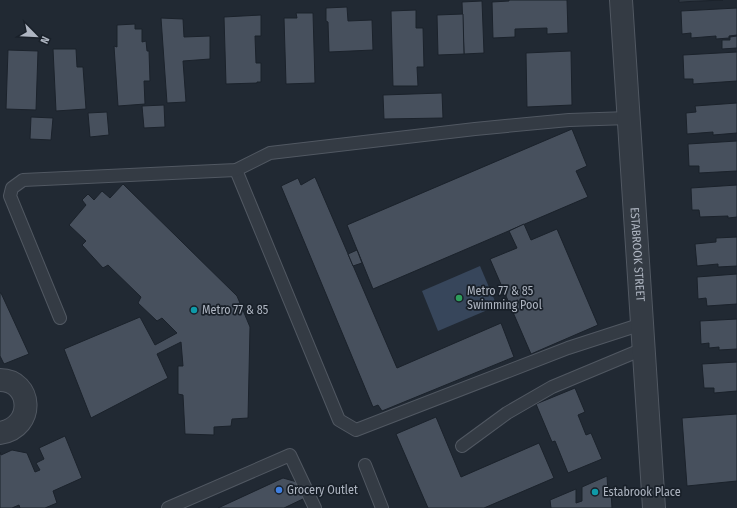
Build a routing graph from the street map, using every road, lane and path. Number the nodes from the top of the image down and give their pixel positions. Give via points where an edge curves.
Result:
1 (621, 0) edge
2 (629, 118) junction
3 (236, 170) junction
4 (60, 318) dead end
5 (642, 324) junction
6 (643, 349) junction
7 (0, 380) edge
8 (0, 433) edge
9 (462, 446) dead end
10 (365, 464) dead end
11 (168, 508) edge
12 (315, 508) edge
13 (382, 508) edge
14 (654, 508) edge

1 - 2 street, ESTABROOK STREET
2 - 3 lane via 569,120 483,128 270,152
2 - 5 street, ESTABROOK STREET
3 - 4 lane via 23,180 12,188 10,196
3 - 5 lane via 339,420 356,430 568,348
5 - 6 street, ESTABROOK STREET
6 - 9 lane via 552,387 507,413
6 - 14 street, ESTABROOK STREET
7 - 8 street via 19,388 26,404 21,421 8,432
10 - 13 lane
11 - 12 lane via 290,455

